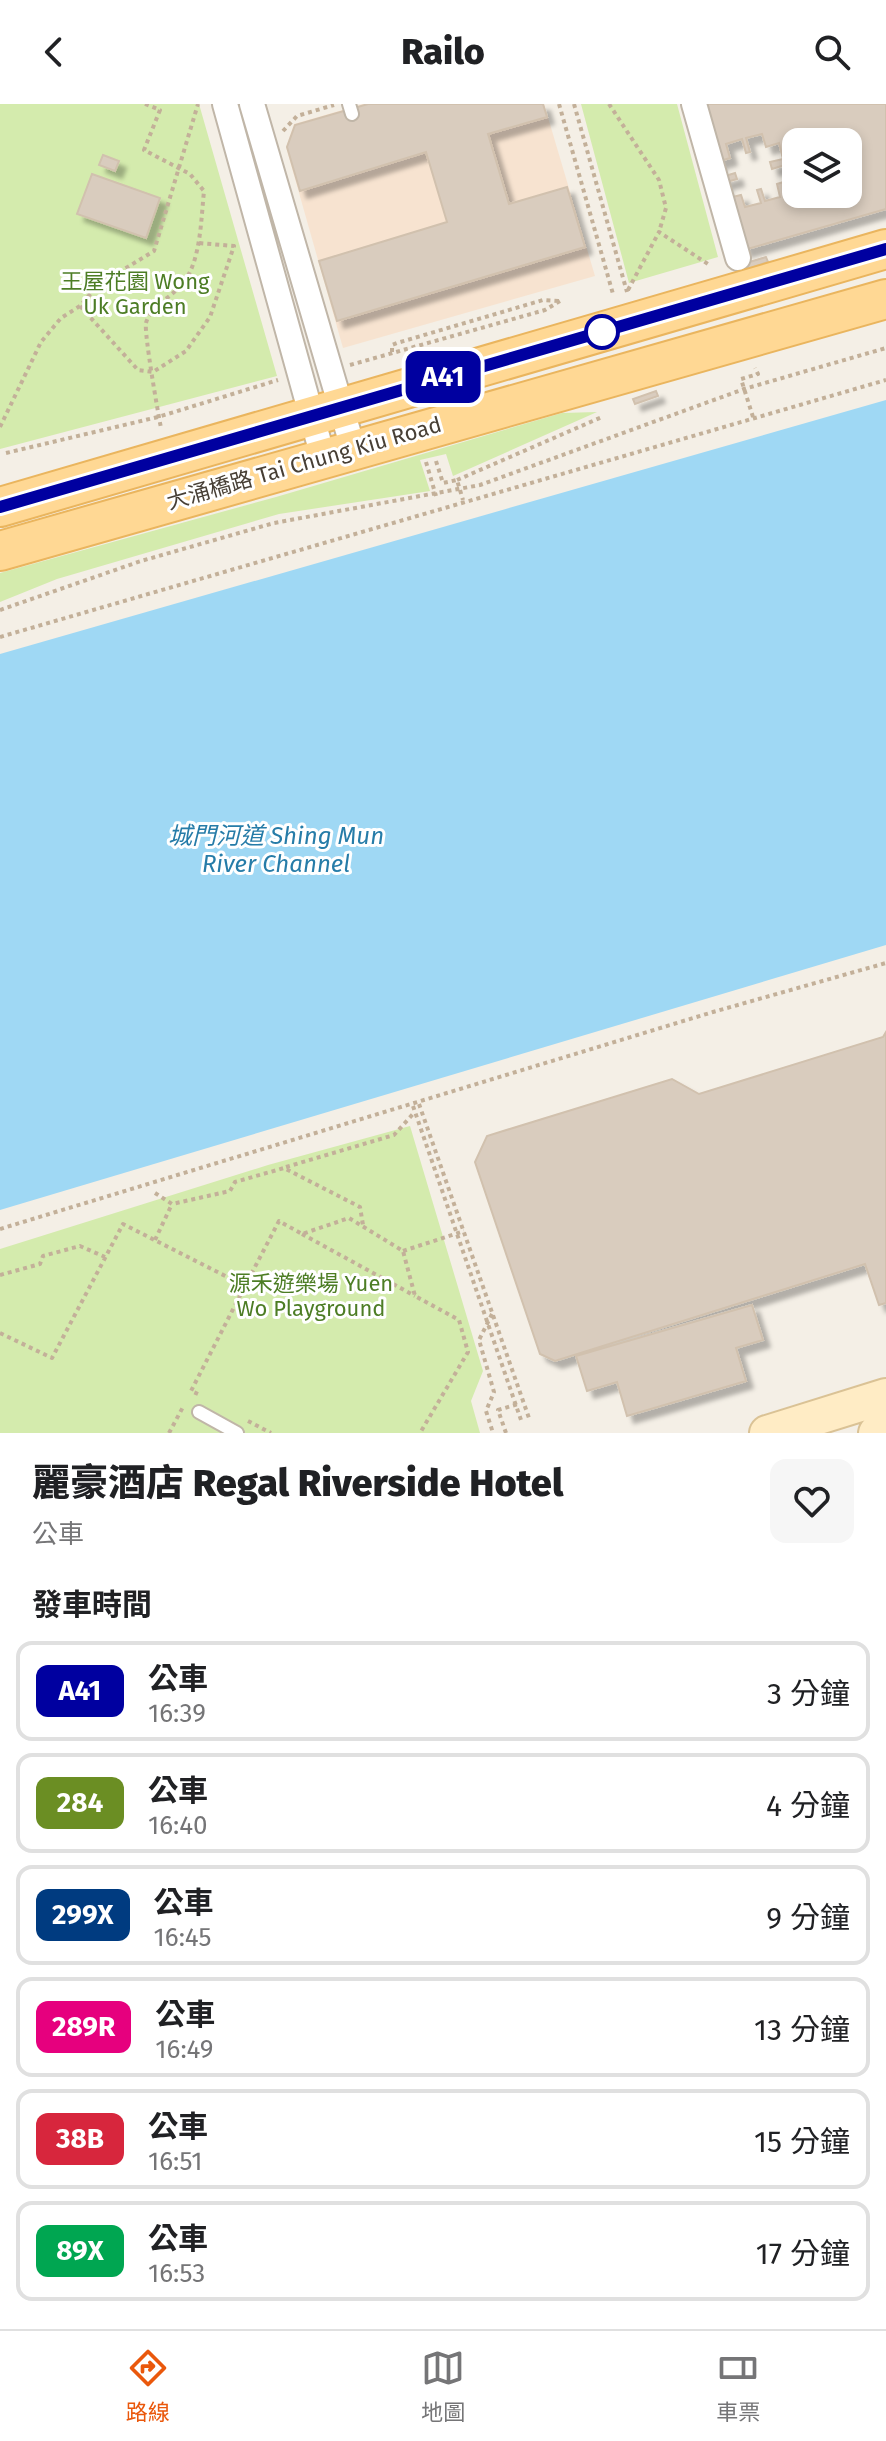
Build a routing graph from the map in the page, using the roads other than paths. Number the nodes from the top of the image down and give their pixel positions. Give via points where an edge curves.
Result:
1 (694, 104) edge
2 (261, 106) edge
3 (228, 112) edge
4 (886, 249) edge
5 (738, 258) dead end
6 (886, 299) edge
7 (326, 412) junction
8 (338, 453) junction
9 (0, 507) edge
10 (0, 551) edge
11 (886, 1396) edge
12 (199, 1412) dead end
13 (886, 1430) edge
14 (237, 1433) edge
15 (767, 1433) edge
16 (876, 1433) edge

1 - 5 street
2 - 3 street
2 - 7 street
3 - 7 street
4 - 7 main road, 大涌橋路 Tai Chung Kiu Road
6 - 8 main road, 大涌橋路 Tai Chung Kiu Road
7 - 8 street
7 - 9 main road, 大涌橋路 Tai Chung Kiu Road
8 - 10 main road, 大涌橋路 Tai Chung Kiu Road
11 - 15 main road
12 - 14 lane
13 - 16 main road

